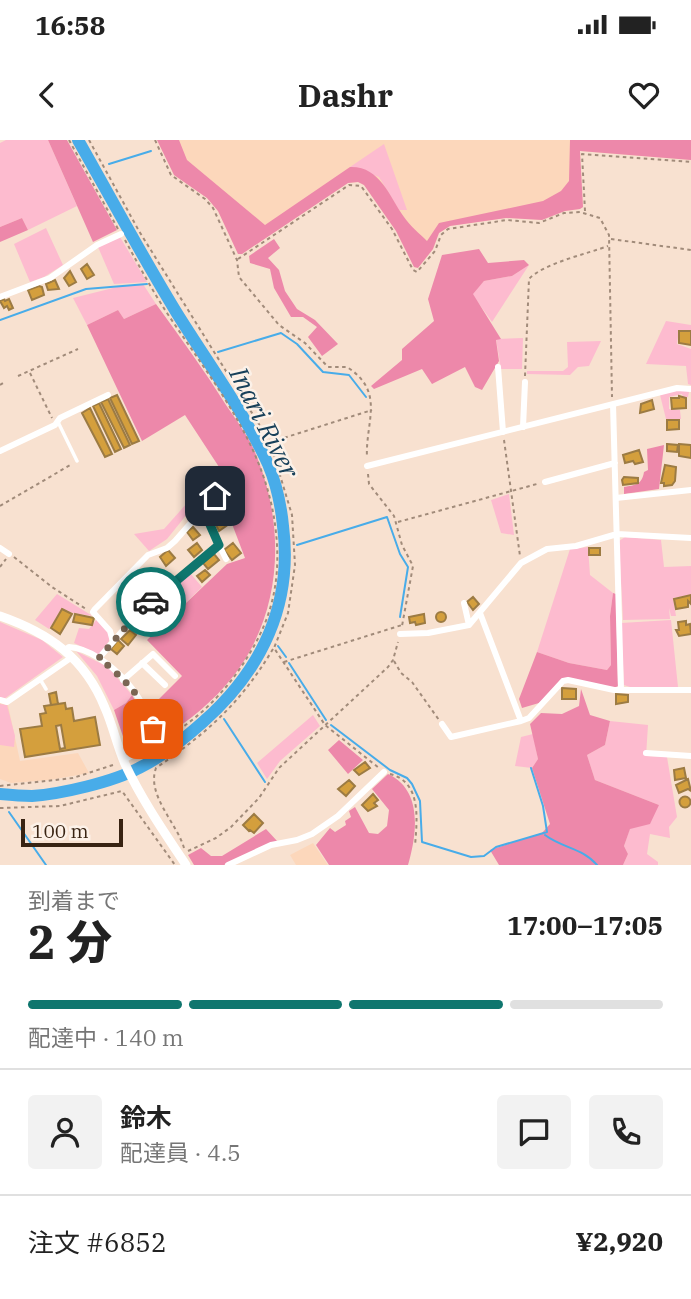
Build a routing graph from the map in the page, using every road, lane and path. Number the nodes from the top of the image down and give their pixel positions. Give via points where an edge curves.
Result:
1 (69, 140) edge
2 (89, 140) edge
3 (155, 140) edge
4 (691, 162) edge
5 (585, 212) junction
6 (121, 234) junction
7 (610, 239) junction
8 (609, 246) junction
9 (691, 250) edge
10 (237, 260) junction
11 (0, 297) edge
12 (78, 349) dead end
13 (499, 368) dead end
14 (29, 371) junction
15 (18, 376) dead end
16 (525, 382) joint
17 (691, 389) edge
18 (108, 395) dead end
19 (612, 404) junction
20 (372, 410) junction
21 (56, 423) junction
22 (523, 427) junction
23 (503, 432) junction
24 (270, 442) junction
25 (0, 451) edge
26 (77, 461) joint
27 (615, 463) junction
28 (367, 466) junction
29 (545, 482) joint
30 (691, 490) edge
31 (511, 491) junction
32 (215, 496) dead end
33 (616, 498) junction
34 (0, 506) edge
35 (203, 509) junction
36 (396, 523) junction
37 (617, 534) junction
38 (691, 538) edge
39 (219, 545) junction
40 (0, 548) edge
41 (9, 554) junction
42 (226, 559) dead end
43 (521, 563) junction
44 (0, 567) edge
45 (464, 603) dead end
46 (93, 612) junction
47 (480, 613) junction
48 (0, 615) edge
49 (402, 625) junction
50 (469, 625) junction
51 (400, 634) junction
52 (113, 642) junction
53 (274, 648) junction
54 (68, 654) junction
55 (99, 658) junction
56 (393, 660) junction
57 (283, 662) junction
58 (142, 663) junction
59 (175, 676) dead end
60 (40, 679) junction
61 (123, 680) junction
62 (165, 685) dead end
63 (46, 689) dead end
64 (621, 690) junction
65 (691, 690) edge
66 (0, 700) edge
67 (521, 721) junction
68 (442, 724) joint
69 (325, 726) junction
70 (150, 746) junction
71 (646, 753) dead end
72 (691, 756) edge
73 (124, 761) junction
74 (384, 772) junction
75 (0, 786) edge
76 (0, 808) edge
77 (415, 846) dead end
78 (183, 854) junction
79 (175, 865) edge
80 (186, 865) edge
81 (228, 865) edge

1 - 6 path
2 - 24 path via 139,231
3 - 10 path via 171,175 213,208
4 - 5 path via 582,154
5 - 7 path via 600,218
5 - 10 path via 564,213 539,223 507,220 448,229 417,272 362,186 354,184
6 - 11 street via 96,245 50,278
6 - 70 path via 252,445 270,497 276,537 277,573 271,607 245,662 208,707
7 - 8 path
7 - 9 path
8 - 16 path via 569,258 529,279
8 - 19 path
10 - 20 path via 239,277 262,307 328,367 353,370 371,393
12 - 14 path
13 - 23 street
14 - 15 path
14 - 21 path
16 - 22 street
17 - 19 street via 677,388
18 - 21 street
19 - 22 street
19 - 27 street
20 - 24 path
20 - 28 path
21 - 25 street
21 - 26 lane
22 - 23 street
23 - 28 street
23 - 31 path
24 - 53 path via 292,515 295,553 293,591
26 - 34 path
27 - 29 street
27 - 33 street
28 - 36 path via 369,484
29 - 31 path
30 - 33 street
31 - 36 path
31 - 43 path
32 - 35 street
33 - 37 street
35 - 39 street
35 - 46 street via 175,541 148,555
36 - 49 path via 414,572
37 - 38 street
37 - 43 street via 547,549
37 - 64 street
39 - 42 street
39 - 52 street via 137,614
40 - 41 street
41 - 44 path
41 - 46 path
43 - 47 street
45 - 50 street
46 - 52 street via 110,631
47 - 50 street
47 - 67 street
48 - 54 main road via 42,633
49 - 51 path
49 - 57 path
50 - 51 street
51 - 56 path
52 - 55 street
53 - 57 path
53 - 78 path via 229,710 154,772 157,794 177,829
54 - 55 street via 69,647 74,647
54 - 60 street
54 - 73 main road via 100,697
55 - 61 street
56 - 68 path
56 - 69 path
57 - 69 path
58 - 59 street via 153,654
58 - 61 street
58 - 62 street
60 - 63 lane
60 - 66 street via 7,702
61 - 70 street via 152,723
64 - 65 street
64 - 67 street via 563,681
67 - 68 street via 451,737
69 - 74 path
69 - 78 path via 279,768 231,827
70 - 73 street
71 - 72 street
73 - 75 path via 73,778
73 - 78 main road
74 - 77 path via 408,783 412,792 417,811
74 - 81 street via 312,834 271,845
76 - 79 path via 60,806 122,791
78 - 80 main road

